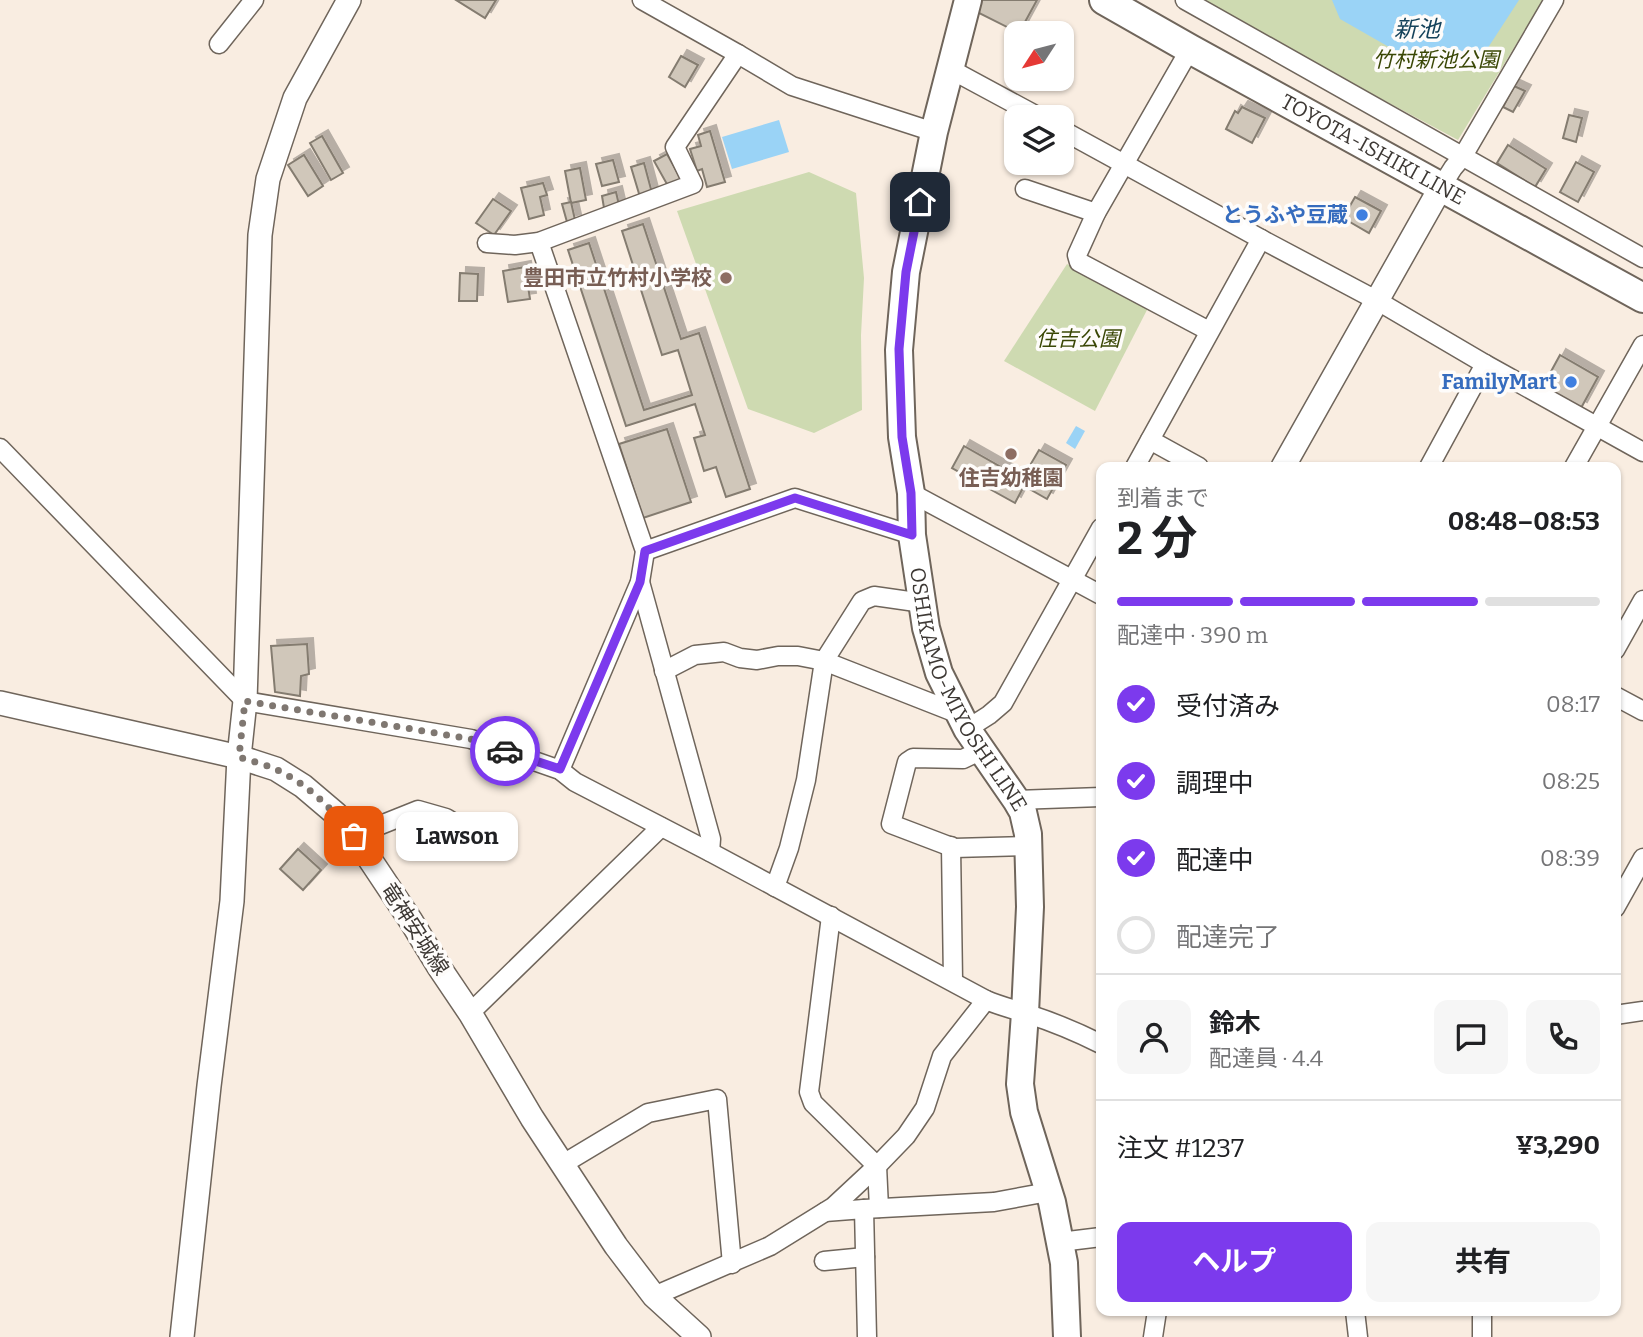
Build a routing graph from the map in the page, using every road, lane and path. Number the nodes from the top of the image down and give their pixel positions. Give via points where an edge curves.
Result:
1 (254, 0) edge
2 (349, 0) edge
3 (642, 0) edge
4 (968, 0) edge
5 (1104, 0) edge
6 (1185, 0) edge
7 (1554, 0) edge
8 (219, 44) dead end
9 (1190, 49) junction
10 (738, 54) junction
11 (950, 69) junction
12 (1017, 105) edge
13 (934, 132) junction
14 (1074, 136) edge
15 (1463, 156) junction
16 (1125, 164) junction
17 (1441, 187) junction
18 (1025, 189) dead end
19 (1096, 214) junction
20 (1261, 239) junction
21 (486, 243) dead end
22 (539, 243) junction
23 (1643, 258) edge
24 (1643, 298) edge
25 (1376, 300) junction
26 (1209, 331) junction
27 (1643, 345) edge
28 (1485, 364) junction
29 (1597, 426) junction
30 (1150, 440) junction
31 (0, 448) edge
32 (1643, 452) edge
33 (1138, 462) edge
34 (1190, 462) edge
35 (1286, 462) edge
36 (1432, 462) edge
37 (1577, 462) edge
38 (911, 493) junction
39 (912, 535) junction
40 (1096, 537) edge
41 (645, 551) junction
42 (1072, 579) junction
43 (640, 582) junction
44 (1096, 592) edge
45 (1643, 600) edge
46 (923, 603) junction
47 (1621, 639) edge
48 (824, 661) junction
49 (664, 671) junction
50 (1621, 699) edge
51 (245, 701) junction
52 (0, 703) edge
53 (1643, 711) edge
54 (963, 721) junction
55 (982, 750) junction
56 (239, 757) junction
57 (560, 769) junction
58 (1096, 797) edge
59 (1016, 800) junction
60 (461, 827) dead end
61 (661, 827) junction
62 (354, 836) junction
63 (951, 846) junction
64 (1028, 846) junction
65 (710, 852) junction
66 (1643, 858) edge
67 (775, 887) junction
68 (1621, 897) edge
69 (831, 916) junction
70 (953, 981) junction
71 (986, 1000) junction
72 (1643, 1011) edge
73 (1621, 1012) edge
74 (470, 1013) junction
75 (1025, 1013) junction
76 (1096, 1041) edge
77 (563, 1164) junction
78 (877, 1166) junction
79 (1048, 1192) junction
80 (872, 1209) junction
81 (825, 1212) junction
82 (1096, 1238) edge
83 (1060, 1242) junction
84 (865, 1257) junction
85 (824, 1261) dead end
86 (732, 1264) junction
87 (654, 1296) junction
88 (1156, 1316) edge
89 (1356, 1316) edge
90 (1482, 1316) edge
91 (182, 1337) edge
92 (699, 1337) edge
93 (867, 1337) edge
94 (1067, 1337) edge
95 (1153, 1337) edge
96 (1358, 1337) edge
97 (1482, 1337) edge

1 - 8 street
2 - 51 street via 295,97 268,179 260,249
3 - 10 street
4 - 11 main road, OSHIKAMO-MIYOSHI LINE
5 - 9 main road, TOYOTA-ISHIKI LINE
6 - 15 street
7 - 15 street
9 - 16 street
9 - 17 main road, TOYOTA-ISHIKI LINE
10 - 13 street via 792,86
10 - 22 street via 674,147 693,184
11 - 12 street
11 - 13 main road, OSHIKAMO-MIYOSHI LINE
13 - 38 main road, OSHIKAMO-MIYOSHI LINE via 906,272 899,349 902,437
14 - 16 street
15 - 17 street
15 - 23 street
16 - 19 street
16 - 20 street
17 - 24 main road, TOYOTA-ISHIKI LINE
17 - 25 street
18 - 19 street
19 - 26 street via 1077,256 1079,262
20 - 25 street
20 - 26 street
21 - 22 street
22 - 41 street
25 - 28 street
25 - 35 street
26 - 30 street
27 - 29 street
28 - 29 street
28 - 36 street
29 - 32 street
29 - 37 street
30 - 33 street
30 - 34 street
31 - 51 street
38 - 39 main road, OSHIKAMO-MIYOSHI LINE
38 - 42 street
39 - 41 street via 795,498
39 - 46 main road, OSHIKAMO-MIYOSHI LINE
40 - 42 street
41 - 43 street
42 - 44 street
42 - 54 street via 1003,703 989,715
43 - 49 street
43 - 57 street
45 - 47 street
46 - 48 street via 874,596 862,601
46 - 54 main road, OSHIKAMO-MIYOSHI LINE via 939,673
48 - 49 street via 798,656 757,660 724,652 695,655
48 - 54 street
48 - 67 street via 806,780
49 - 65 street via 711,839
50 - 53 street
51 - 56 street
51 - 57 street via 471,739
52 - 56 street, 竜神安城線
54 - 55 main road, OSHIKAMO-MIYOSHI LINE
55 - 59 main road, OSHIKAMO-MIYOSHI LINE
55 - 63 street via 963,759 913,758 907,762 891,824
56 - 62 street, 竜神安城線 via 276,769 303,786
56 - 91 street via 232,901
57 - 61 street via 575,782
58 - 59 street
59 - 64 main road, OSHIKAMO-MIYOSHI LINE via 1023,812
60 - 62 street via 418,810
61 - 65 street
61 - 74 street
62 - 74 street, 竜神安城線
63 - 64 street
63 - 70 street
64 - 75 main road, OSHIKAMO-MIYOSHI LINE
65 - 67 street
66 - 68 street
67 - 69 street
69 - 70 street
69 - 78 street via 810,1092 813,1103
70 - 71 street
71 - 75 street
71 - 78 street via 942,1056 925,1108
72 - 73 street
74 - 77 street, 竜神安城線
75 - 76 street
75 - 79 main road, OSHIKAMO-MIYOSHI LINE via 1020,1084
77 - 86 street via 648,1114 717,1099
77 - 87 street, 竜神安城線
78 - 80 street
78 - 81 street
79 - 80 street via 995,1202
79 - 83 main road, OSHIKAMO-MIYOSHI LINE
80 - 81 street
80 - 84 street
81 - 86 street
82 - 83 street
83 - 94 main road, OSHIKAMO-MIYOSHI LINE
84 - 85 street
84 - 93 street
86 - 87 street
87 - 92 street, 竜神安城線
88 - 95 street
89 - 96 street
90 - 97 street

